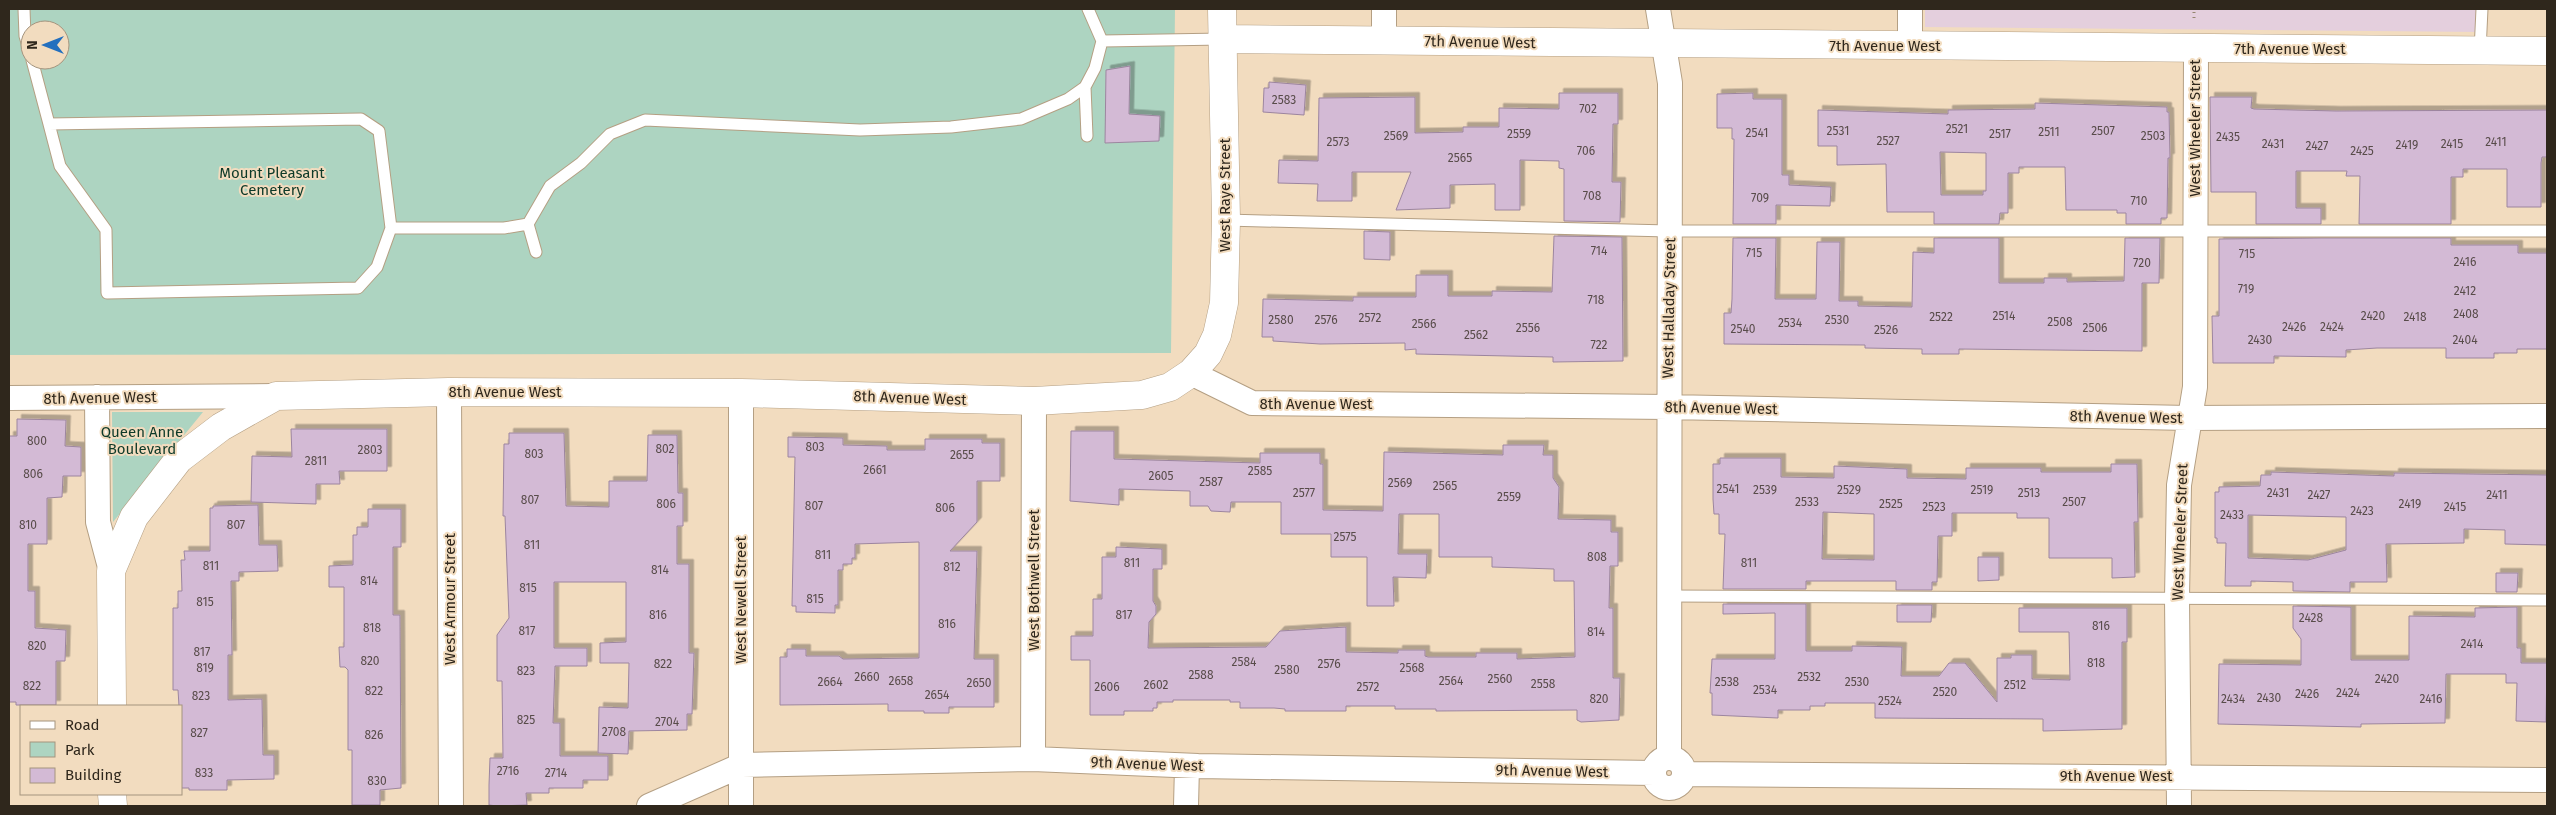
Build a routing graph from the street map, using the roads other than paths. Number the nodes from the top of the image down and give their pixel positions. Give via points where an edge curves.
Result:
1 (1088, 9) edge
2 (1222, 9) edge
3 (1384, 9) edge
4 (1658, 9) edge
5 (1910, 9) edge
6 (2482, 9) edge
7 (1223, 39) junction
8 (1384, 40) junction
9 (1102, 42) junction
10 (1663, 45) junction
11 (1910, 46) junction
12 (2196, 49) junction
13 (2480, 51) junction
14 (2547, 51) edge
15 (35, 70) edge
16 (1085, 87) junction
17 (49, 124) junction
18 (1087, 136) dead end
19 (1226, 220) junction
20 (528, 224) junction
21 (391, 228) junction
22 (2194, 230) junction
23 (1669, 231) junction
24 (2547, 232) edge
25 (536, 252) dead end
26 (1191, 373) junction
27 (449, 392) junction
28 (741, 393) junction
29 (276, 396) junction
30 (98, 397) junction
31 (9, 398) edge
32 (1034, 401) junction
33 (1668, 407) junction
34 (2547, 416) edge
35 (2188, 418) junction
36 (111, 571) junction
37 (1668, 596) junction
38 (2177, 598) junction
39 (2547, 600) edge
40 (112, 705) edge
41 (1033, 759) junction
42 (742, 765) junction
43 (1187, 766) junction
44 (2179, 776) junction
45 (1670, 780) edge
46 (2547, 780) edge
47 (451, 806) edge
48 (649, 806) edge
49 (741, 806) edge
50 (1186, 806) edge
51 (2179, 806) edge

1 - 9 lane
2 - 7 street, West Raye Street
3 - 8 street
4 - 10 street, West Halladay Street
5 - 11 street
6 - 13 lane
7 - 8 street, 7th Avenue West
7 - 9 lane
7 - 19 street, West Raye Street
8 - 10 street, 7th Avenue West
9 - 16 lane via 1095,68
10 - 11 street, 7th Avenue West
10 - 23 street, West Halladay Street via 1670,83
11 - 12 street, 7th Avenue West
12 - 13 street, 7th Avenue West
12 - 22 street, West Wheeler Street
13 - 14 street, 7th Avenue West
15 - 17 lane
16 - 18 lane
16 - 20 lane via 1068,99 1021,119 951,126 860,130 645,120 610,134 581,163 550,186
17 - 21 lane via 361,119 379,131
17 - 21 lane via 60,166 106,230 107,293 358,288 376,267
19 - 23 lane
19 - 26 street, West Raye Street via 1224,303 1217,335 1208,354
20 - 21 lane via 504,228
20 - 25 lane
22 - 23 lane
22 - 24 lane
22 - 35 street, West Wheeler Street via 2195,387
23 - 33 street, West Halladay Street
26 - 32 street, 8th Avenue West via 1170,386 1142,395
26 - 33 street, 8th Avenue West via 1252,403
27 - 28 street, 8th Avenue West
27 - 29 street, 8th Avenue West
27 - 47 street, West Armour Street
28 - 32 street, 8th Avenue West
28 - 42 street, West Newell Street
29 - 30 street, 8th Avenue West
29 - 36 street via 221,427 178,459 134,516
30 - 31 street, 8th Avenue West
30 - 36 street via 98,522
32 - 41 street, West Bothwell Street
33 - 35 street, 8th Avenue West
33 - 37 street, West Halladay Street
34 - 35 street, 8th Avenue West
35 - 38 street, West Wheeler Street via 2179,485
36 - 40 street
37 - 38 lane
37 - 45 street, West Halladay Street
38 - 39 lane
38 - 44 street, West Wheeler Street
41 - 42 street, 9th Avenue West
41 - 43 street, 9th Avenue West
42 - 48 street, 9th Avenue West
42 - 49 street, West Newell Street
43 - 45 street, 9th Avenue West
43 - 50 street
44 - 45 street, 9th Avenue West
44 - 46 street, 9th Avenue West
44 - 51 street, West Wheeler Street

